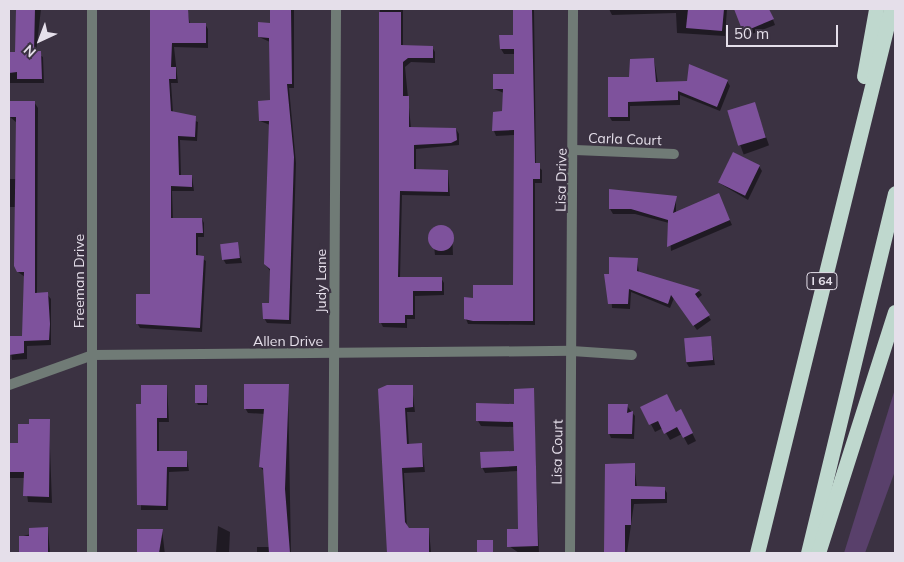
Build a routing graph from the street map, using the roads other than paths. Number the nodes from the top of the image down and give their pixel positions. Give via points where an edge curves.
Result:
1 (92, 9) edge
2 (336, 9) edge
3 (573, 9) edge
4 (876, 9) edge
5 (891, 9) edge
6 (575, 150) junction
7 (674, 154) dead end
8 (895, 193) edge
9 (843, 195) junction
10 (895, 312) edge
11 (572, 351) junction
12 (334, 354) junction
13 (93, 355) junction
14 (632, 356) dead end
15 (9, 385) edge
16 (92, 553) edge
17 (333, 553) edge
18 (570, 553) edge
19 (757, 553) edge
20 (808, 553) edge
21 (818, 553) edge

1 - 13 street, Freeman Drive
2 - 12 street, Judy Lane
3 - 6 street, Lisa Drive
4 - 9 highway
5 - 9 highway, I 64
6 - 7 street, Carla Court
6 - 11 street, Lisa Drive
8 - 20 highway
9 - 19 highway, I 64
10 - 21 highway
11 - 12 street, Allen Drive
11 - 14 street, Allen Drive
11 - 18 street, Lisa Court
12 - 13 street, Allen Drive
12 - 17 street, Judy Lane
13 - 15 street, Allen Drive
13 - 16 street, Freeman Drive

